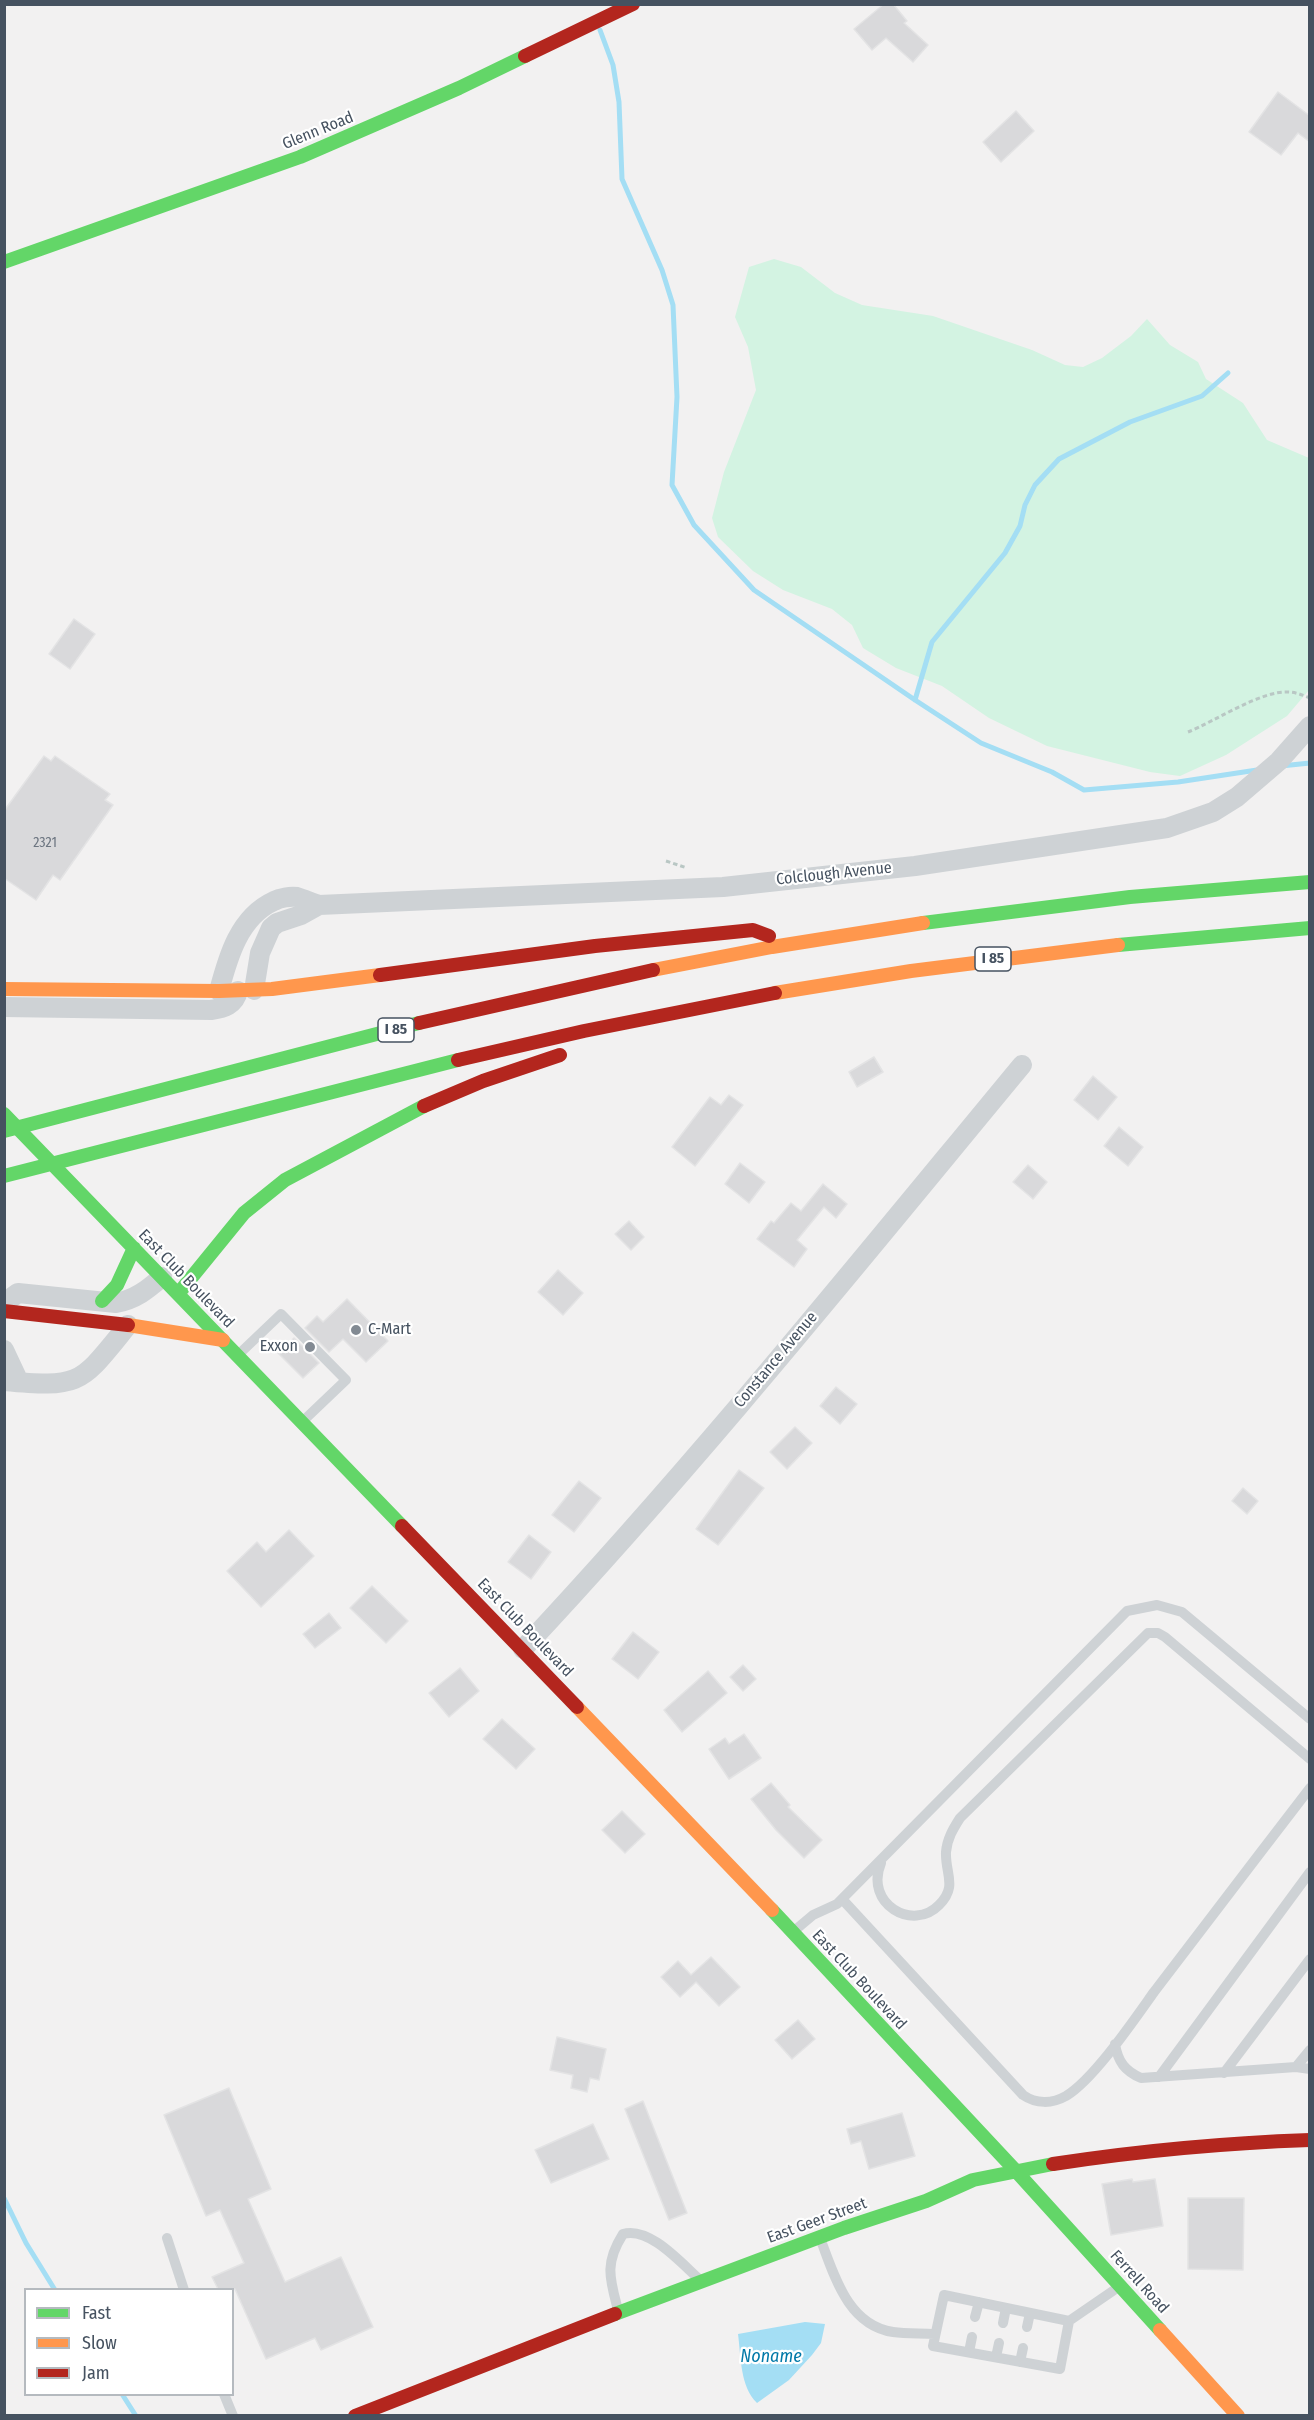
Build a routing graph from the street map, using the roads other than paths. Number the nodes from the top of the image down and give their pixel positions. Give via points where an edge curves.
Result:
1 (633, 4) edge
2 (4, 262) edge
3 (1310, 726) edge
4 (1310, 882) edge
5 (319, 905) junction
6 (1310, 928) edge
7 (791, 944) junction
8 (4, 989) edge
9 (219, 991) junction
10 (246, 991) junction
11 (4, 1007) edge
12 (680, 1011) junction
13 (596, 1042) dead end
14 (576, 1050) dead end
15 (1023, 1065) dead end
16 (4, 1114) edge
17 (4, 1131) edge
18 (4, 1176) edge
19 (134, 1248) junction
20 (162, 1277) junction
21 (174, 1298) junction
22 (102, 1301) junction
23 (4, 1303) edge
24 (4, 1311) edge
25 (156, 1313) dead end
26 (128, 1325) junction
27 (223, 1340) junction
28 (4, 1350) edge
29 (238, 1355) junction
30 (12, 1382) edge
31 (303, 1422) junction
32 (523, 1649) junction
33 (1310, 1719) edge
34 (1310, 1759) edge
35 (1310, 1788) edge
36 (883, 1857) junction
37 (1310, 1872) edge
38 (842, 1899) junction
39 (792, 1932) junction
40 (1310, 1959) edge
41 (1115, 2044) junction
42 (1310, 2049) edge
43 (1296, 2067) junction
44 (1310, 2069) edge
45 (1224, 2073) junction
46 (1159, 2077) junction
47 (1310, 2140) edge
48 (1015, 2170) junction
49 (819, 2237) junction
50 (167, 2238) dead end
51 (701, 2281) junction
52 (1120, 2286) junction
53 (184, 2288) edge
54 (979, 2302) junction
55 (1006, 2308) junction
56 (1030, 2313) junction
57 (619, 2314) junction
58 (975, 2317) dead end
59 (1069, 2321) junction
60 (1003, 2323) dead end
61 (1027, 2327) dead end
62 (935, 2334) junction
63 (972, 2337) dead end
64 (999, 2343) dead end
65 (1023, 2348) dead end
66 (969, 2352) junction
67 (996, 2357) junction
68 (1020, 2362) junction
69 (225, 2396) edge
70 (233, 2415) edge
71 (355, 2415) edge
72 (1238, 2415) edge

1 - 2 main road, Glenn Road via 459,88 300,157
3 - 5 street, Colclough Avenue via 1279,761 1237,797 1213,812 1167,828 915,866 723,887
4 - 7 main road, I 85 via 1118,898
5 - 9 street, Colclough Avenue via 290,897 268,904 252,915 233,948
5 - 10 street, Colclough Avenue via 271,928
6 - 12 main road, I 85 via 991,959
7 - 10 main road via 753,930
7 - 17 main road, I 85 via 502,1003
8 - 9 main road
9 - 10 main road
10 - 11 street via 231,1005 211,1010
12 - 13 main road
12 - 18 main road, I 85 via 512,1047
14 - 21 main road via 483,1081 414,1110 285,1180 244,1213
15 - 32 street, Constance Avenue via 610,1555
16 - 19 main road, East Club Boulevard
19 - 20 main road, East Club Boulevard
19 - 22 main road via 117,1284
20 - 21 main road, East Club Boulevard
20 - 22 street via 131,1300
21 - 27 main road, East Club Boulevard
22 - 23 street via 18,1293
24 - 26 main road
25 - 26 main road
26 - 27 main road
26 - 30 street via 91,1370 77,1380 49,1384
27 - 29 main road, East Club Boulevard
28 - 30 street
29 - 31 main road, East Club Boulevard
29 - 31 lane via 280,1314 346,1380
31 - 32 main road, East Club Boulevard
32 - 39 main road, East Club Boulevard
33 - 36 lane via 1182,1612 1157,1605 1127,1611
34 - 36 lane via 1166,1637 1148,1633 960,1818 946,1853 950,1886 938,1907 910,1916 884,1901 875,1879
35 - 41 lane
36 - 38 lane
37 - 46 lane
38 - 39 lane
38 - 41 lane via 1030,2100 1057,2101 1068,2095
39 - 48 main road, East Club Boulevard
40 - 45 lane
41 - 46 lane via 1128,2072 1141,2078
42 - 43 lane
43 - 44 lane
43 - 45 lane
45 - 46 lane
47 - 48 main road, East Geer Street via 1206,2144
48 - 49 main road, East Geer Street via 973,2180 926,2201
48 - 52 main road, Ferrell Road
49 - 51 main road, East Geer Street
49 - 62 lane via 843,2295 856,2314 882,2329
50 - 53 lane
51 - 57 main road, East Geer Street
51 - 57 lane via 658,2242 631,2232 623,2234 614,2248 609,2275
52 - 59 lane
52 - 72 main road, Ferrell Road
54 - 55 lane
54 - 58 lane
54 - 62 lane via 944,2295
55 - 56 lane
55 - 60 lane
56 - 59 lane
56 - 61 lane
57 - 71 main road, East Geer Street
59 - 68 lane via 1060,2369
62 - 66 lane via 933,2346
63 - 66 lane
64 - 67 lane
65 - 68 lane
66 - 67 lane
67 - 68 lane
69 - 70 lane

